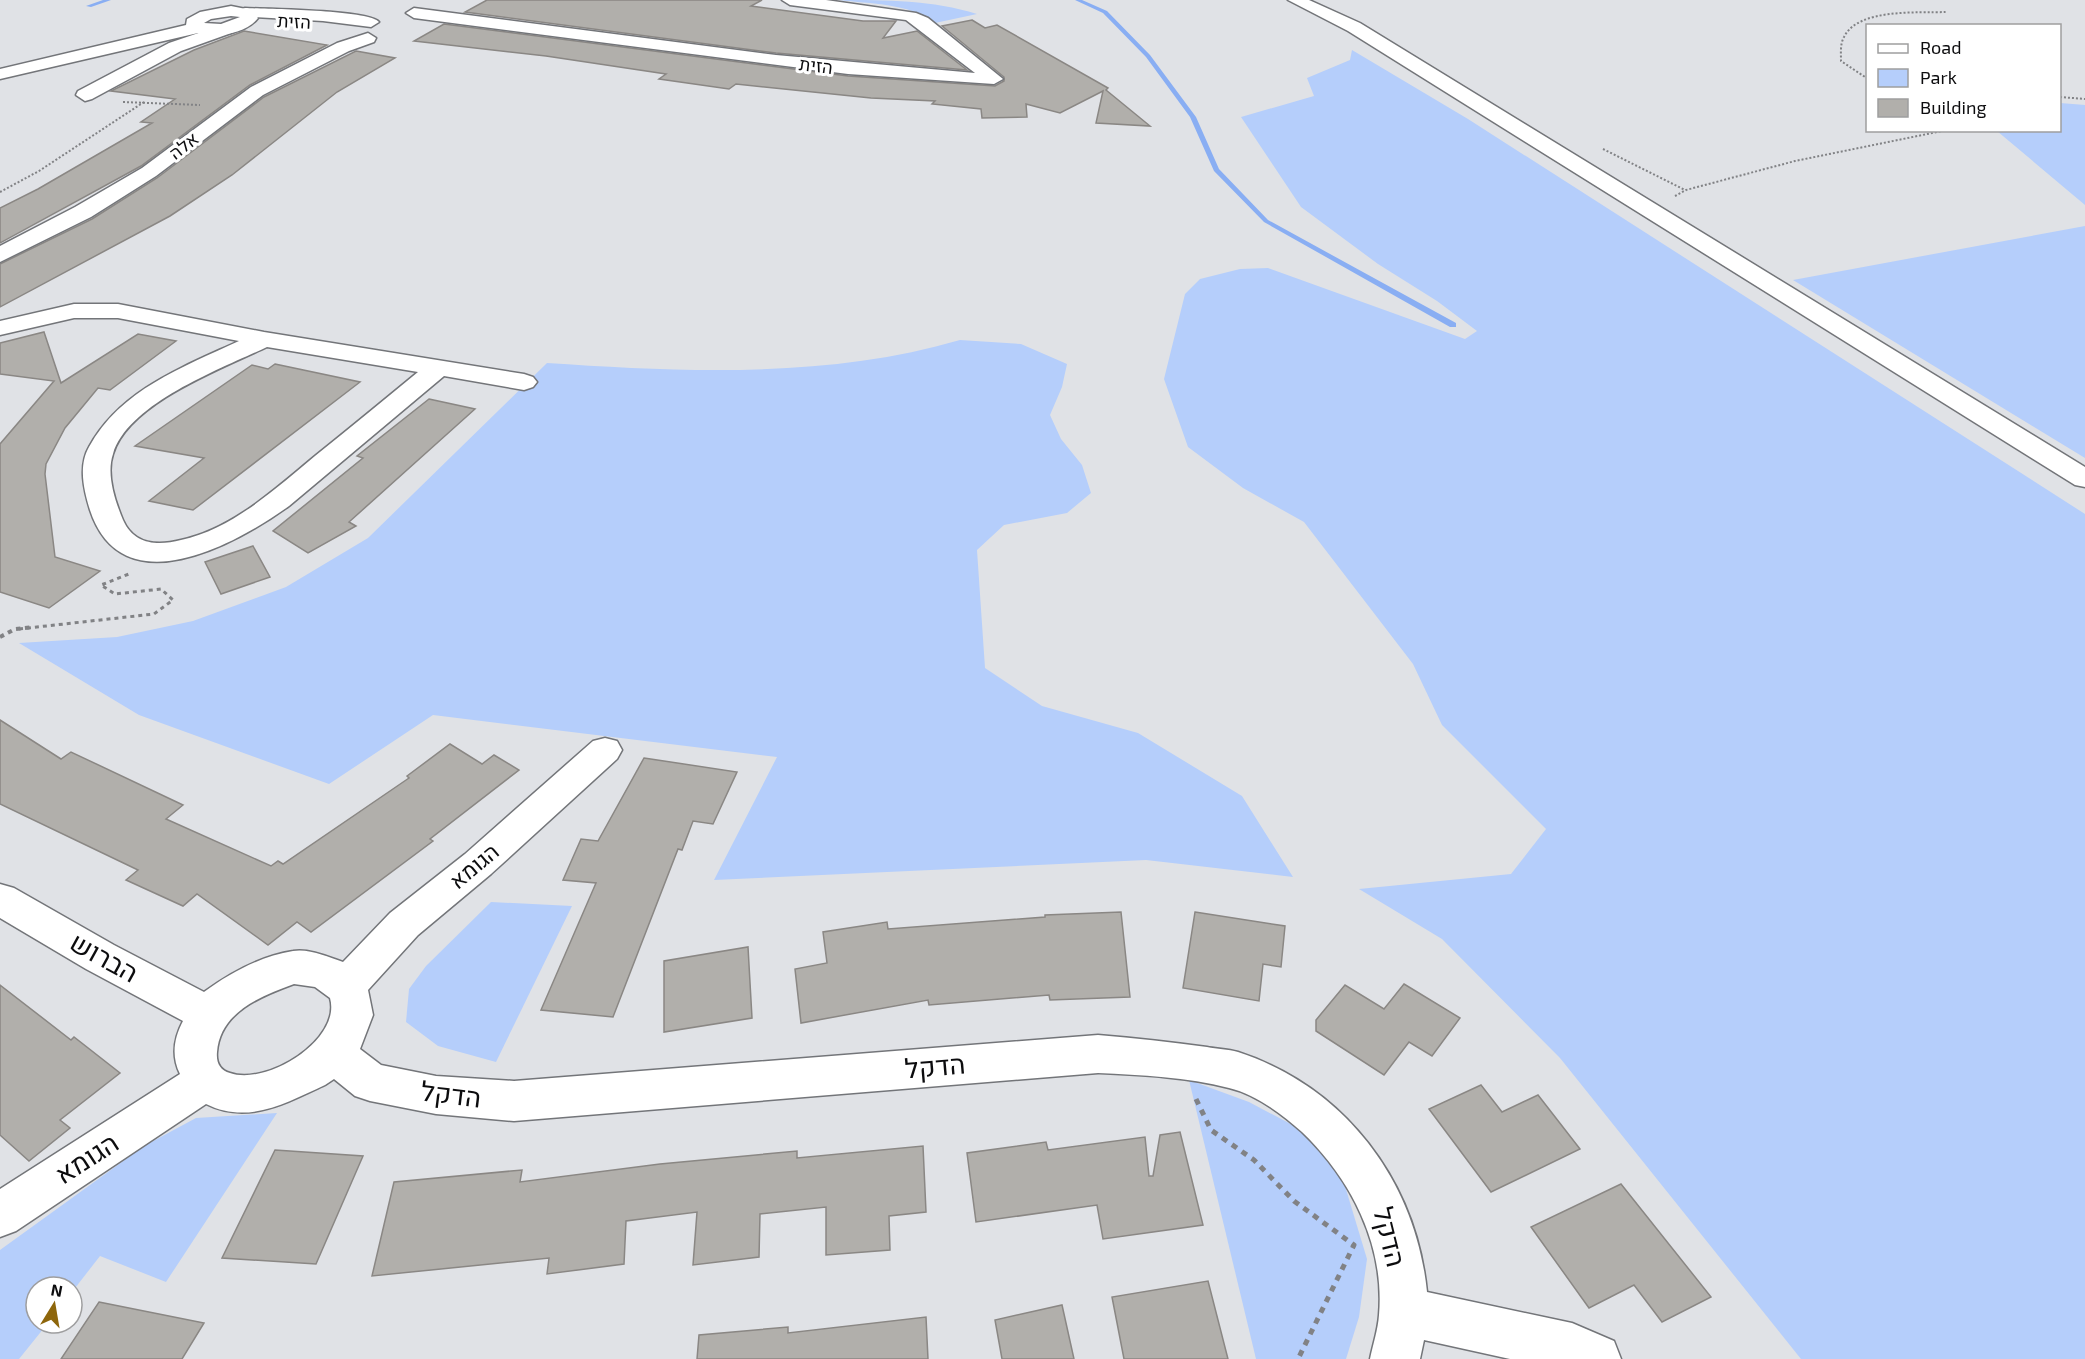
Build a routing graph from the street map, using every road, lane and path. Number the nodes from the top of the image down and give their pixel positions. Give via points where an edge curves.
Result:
1 (438, 0) edge
2 (790, 0) edge
3 (1296, 0) edge
4 (1946, 12) dead end
5 (414, 13) junction
6 (241, 15) edge
7 (383, 28) junction
8 (0, 74) edge
9 (1866, 78) edge
10 (85, 95) joint
11 (2061, 97) edge
12 (2085, 99) edge
13 (144, 102) junction
14 (234, 106) junction
15 (1937, 132) edge
16 (0, 192) edge
17 (1651, 209) junction
18 (0, 255) edge
19 (0, 328) edge
20 (264, 339) junction
21 (437, 369) junction
22 (524, 382) dead end
23 (2085, 478) edge
24 (136, 573) dead end
25 (0, 637) edge
26 (605, 750) dead end
27 (0, 899) edge
28 (346, 986) junction
29 (209, 1014) junction
30 (333, 1053) junction
31 (1164, 1058) junction
32 (204, 1083) junction
33 (0, 1215) edge
34 (1404, 1311) junction
35 (1298, 1359) edge
36 (1395, 1359) edge
37 (1596, 1359) edge

1 - 5 street
2 - 5 street, הזית via 910,16 994,79 856,71
3 - 17 street via 1354,27
4 - 9 path via 1881,15 1851,26 1844,37 1840,61
5 - 7 street
6 - 7 street, הזית via 323,16
6 - 7 street, הזית via 337,26 353,38
6 - 8 street via 222,12 199,18 192,23 197,28
6 - 10 street
7 - 14 street, אלה via 294,71
10 - 13 path via 97,100
11 - 12 path
13 - 14 path
13 - 16 path
14 - 18 street, אלה via 141,177
15 - 17 path via 1785,164 1686,190
17 - 23 street
19 - 20 street via 46,316 98,309
20 - 21 street
20 - 21 street via 169,385 120,422 107,440 99,456 101,498 118,537 134,549 157,552 188,547 253,519
21 - 22 street
24 - 25 path via 101,585 115,594 161,589 173,600 154,615 15,629
26 - 28 street, הגומא via 478,864 404,924
27 - 29 street, הברוש
28 - 29 street via 315,968 294,967 247,982
28 - 30 street via 352,1000 352,1016
29 - 32 street via 197,1032 192,1052 194,1069
30 - 31 street, הדקל via 370,1082 436,1095 514,1101 1098,1054
30 - 32 street via 291,1084 267,1092 220,1092
31 - 34 street, הדקל via 1238,1071 1295,1099 1340,1137 1377,1190 1396,1248
31 - 35 path via 1197,1100 1211,1130 1254,1160 1294,1201 1354,1245
32 - 33 street, הגומא
34 - 36 street, הדקל
34 - 37 street via 1572,1348

